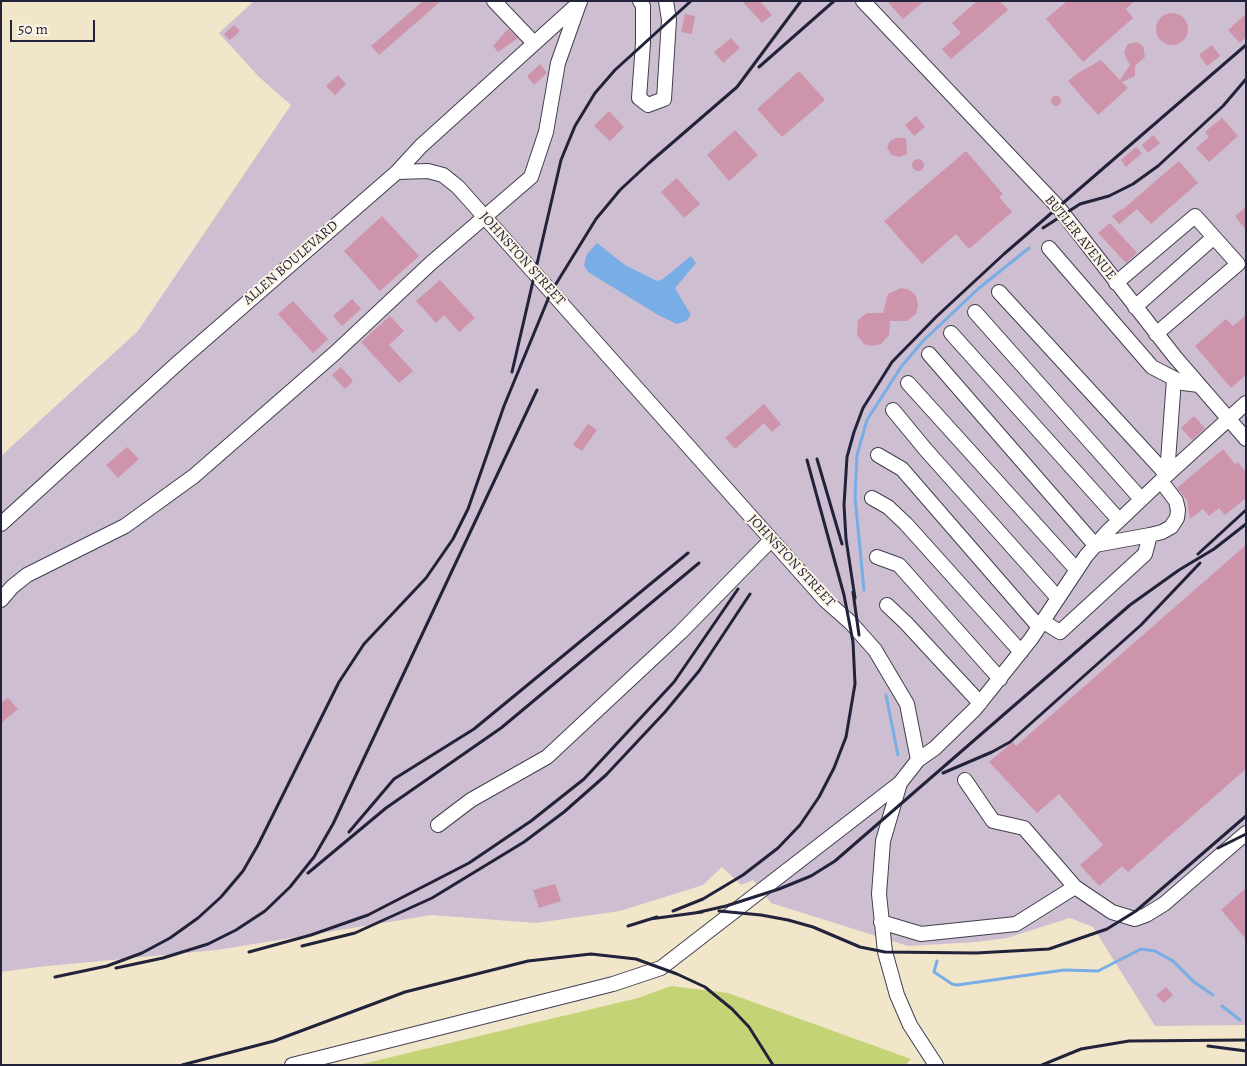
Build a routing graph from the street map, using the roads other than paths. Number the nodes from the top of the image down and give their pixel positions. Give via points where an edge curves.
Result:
1 (494, 1) edge
2 (580, 1) edge
3 (640, 1) edge
4 (666, 1) edge
5 (863, 1) edge
6 (534, 43) junction
7 (397, 172) junction
8 (485, 217) junction
9 (1214, 237) junction
10 (1049, 248) dead end
11 (1116, 283) junction
12 (999, 292) dead end
13 (1135, 307) junction
14 (975, 312) dead end
15 (951, 334) dead end
16 (1156, 334) junction
17 (929, 354) dead end
18 (1174, 379) junction
19 (908, 383) dead end
20 (1199, 385) junction
21 (1246, 403) edge
22 (893, 410) dead end
23 (1229, 419) junction
24 (1246, 439) edge
25 (878, 455) dead end
26 (1164, 478) junction
27 (872, 498) dead end
28 (1141, 499) junction
29 (1119, 520) junction
30 (1, 524) edge
31 (1150, 535) junction
32 (771, 540) junction
33 (1095, 545) junction
34 (877, 557) dead end
35 (1076, 569) junction
36 (1057, 597) junction
37 (1, 600) edge
38 (887, 605) dead end
39 (1040, 624) junction
40 (1021, 652) junction
41 (1000, 679) junction
42 (980, 703) junction
43 (918, 760) junction
44 (965, 780) dead end
45 (900, 783) junction
46 (438, 825) dead end
47 (1246, 832) edge
48 (1075, 887) junction
49 (881, 922) junction
50 (292, 1065) edge
51 (936, 1065) edge

1 - 6 street
2 - 6 street, ALLEN BOULEVARD
2 - 8 street via 558,63 546,132 531,177
3 - 4 street via 643,6 643,43 639,98 648,105 664,99 670,20
5 - 11 street, BUTLER AVENUE via 1058,207
6 - 7 street, ALLEN BOULEVARD
7 - 8 street, JOHNSTON STREET via 428,171 443,175 458,186
7 - 30 street, ALLEN BOULEVARD via 187,355
8 - 32 street, JOHNSTON STREET
8 - 37 street via 194,476 125,526 27,575
9 - 11 street via 1195,216
9 - 13 street
9 - 16 street via 1238,264
10 - 18 street via 1152,366
11 - 13 street, BUTLER AVENUE
12 - 26 street
13 - 16 street, BUTLER AVENUE
14 - 28 street
15 - 29 street
16 - 20 street, BUTLER AVENUE
17 - 33 street
18 - 20 street
18 - 26 street
19 - 35 street
20 - 23 street, BUTLER AVENUE
21 - 23 street
22 - 36 street
23 - 24 street, BUTLER AVENUE
23 - 26 street
25 - 39 street via 902,468
26 - 28 street
26 - 31 street via 1176,501 1177,518 1171,527
27 - 40 street via 888,507 906,524
28 - 29 street
29 - 33 street
31 - 33 street
31 - 39 street via 1145,554 1060,632
32 - 43 street, JOHNSTON STREET via 875,650 907,704
32 - 46 street via 681,632 547,757 470,800
33 - 35 street
34 - 41 street via 899,566
35 - 36 street
36 - 39 street
38 - 42 street
39 - 40 street
40 - 41 street
41 - 42 street
42 - 43 street via 935,748
43 - 45 street
44 - 48 street via 994,821 1024,828
45 - 49 street via 883,841
45 - 50 street via 661,968 613,984
47 - 48 street via 1164,904 1135,919 1112,912
48 - 49 street via 1016,924 921,934
49 - 51 street via 885,952 897,995 910,1024

